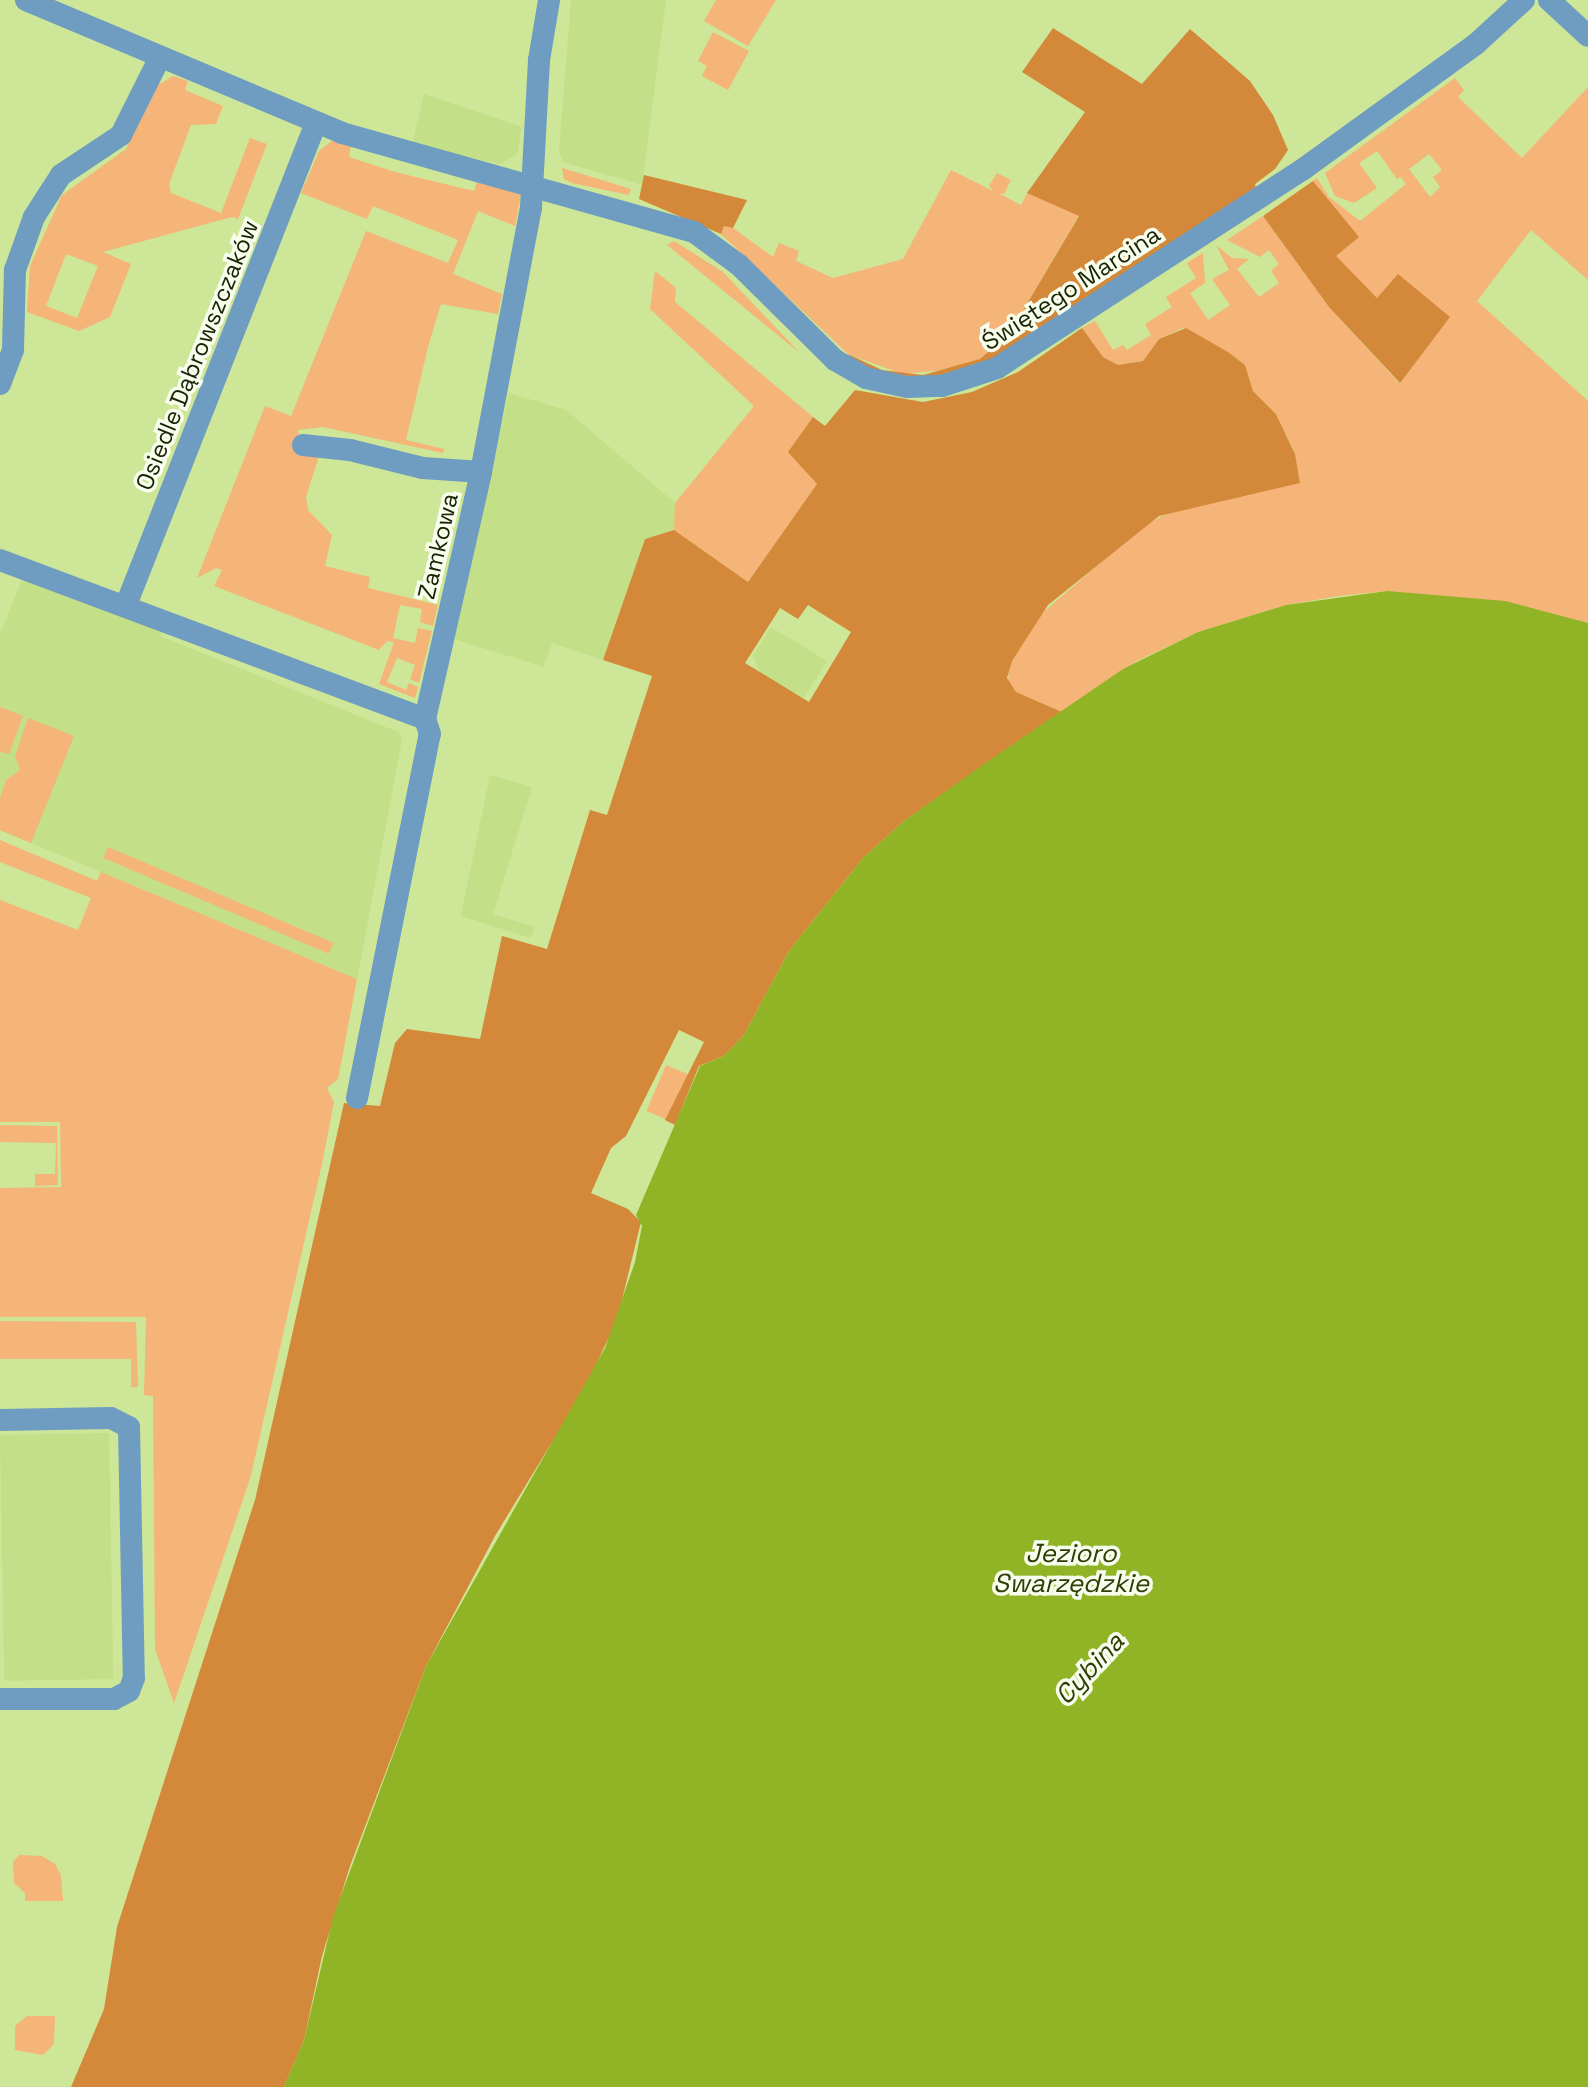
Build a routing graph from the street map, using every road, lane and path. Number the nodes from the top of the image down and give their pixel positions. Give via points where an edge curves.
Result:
1 (26, 0) edge
2 (549, 0) edge
3 (1524, 0) edge
4 (1549, 0) edge
5 (1588, 36) edge
6 (160, 57) junction
7 (316, 123) junction
8 (534, 187) junction
9 (6, 318) edge
10 (0, 384) edge
11 (303, 445) dead end
12 (481, 472) junction
13 (0, 560) edge
14 (126, 605) junction
15 (427, 726) junction
16 (357, 1098) dead end
17 (0, 1420) edge
18 (0, 1699) edge

1 - 6 street, Świętego Marcina
2 - 8 street, Zamkowa via 539,60
3 - 8 street, Świętego Marcina via 1476,44 1302,170 997,368 942,386 891,385 850,370 739,265 694,232
4 - 5 street
6 - 7 street, Świętego Marcina
6 - 9 street via 116,141 68,169 45,195 17,261
7 - 8 street, Świętego Marcina
7 - 14 street, Osiedle Dąbrowszczaków
8 - 12 street, Zamkowa
9 - 10 street via 13,351
11 - 12 street via 423,468
12 - 15 street, Zamkowa
13 - 14 street
14 - 15 street
15 - 16 street, Zamkowa
17 - 18 street via 111,1418 126,1423 133,1437 131,1688 114,1699

